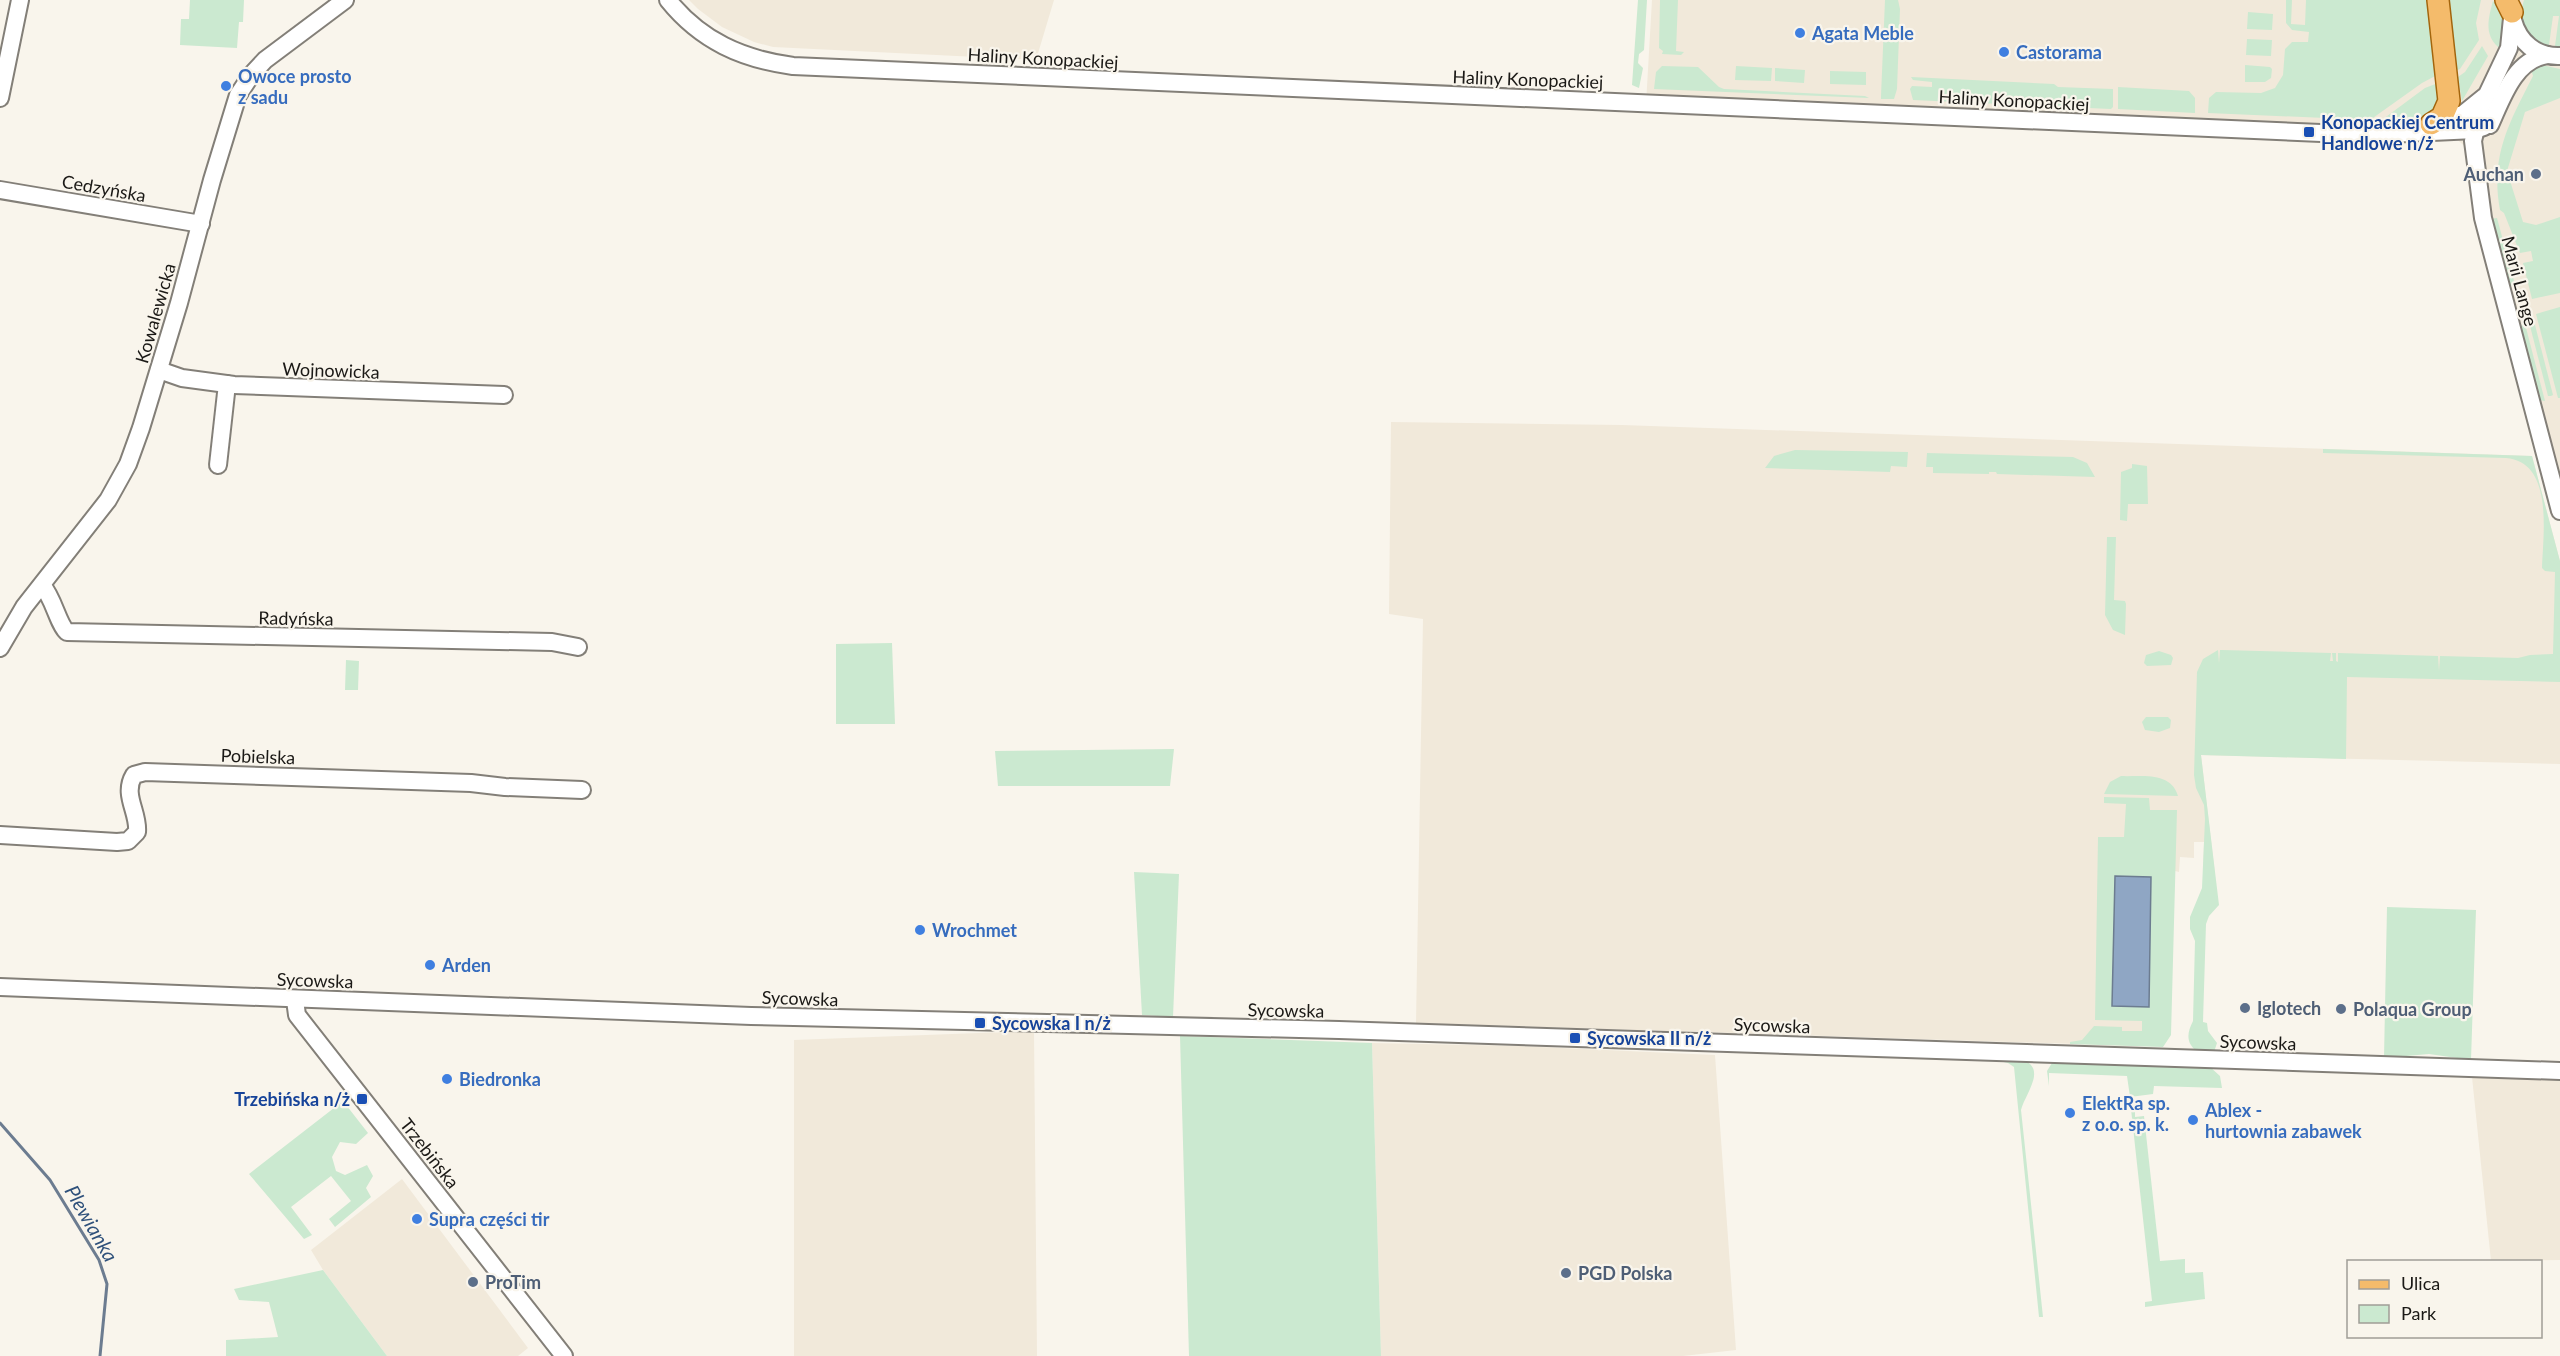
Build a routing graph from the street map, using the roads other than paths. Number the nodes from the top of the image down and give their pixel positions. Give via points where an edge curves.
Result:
1 (20, 0) edge
2 (345, 0) edge
3 (668, 0) edge
4 (2438, 0) edge
5 (2511, 8) edge
6 (2554, 56) edge
7 (2487, 93) junction
8 (0, 98) edge
9 (2493, 117) junction
10 (2438, 128) junction
11 (2475, 130) junction
12 (2476, 157) junction
13 (0, 190) edge
14 (201, 224) junction
15 (159, 370) junction
16 (227, 384) junction
17 (504, 395) dead end
18 (218, 465) dead end
19 (2560, 511) edge
20 (42, 585) junction
21 (578, 647) dead end
22 (0, 648) edge
23 (582, 790) dead end
24 (0, 835) edge
25 (4, 986) edge
26 (296, 999) junction
27 (2560, 1071) edge
28 (564, 1356) edge

1 - 8 street
2 - 14 street, Kowalewicka via 265,60 244,86 231,114
3 - 10 street, Haliny Konopackiej via 690,24 723,47 794,66 2338,134
4 - 10 main road via 2450,101
5 - 6 street via 2525,43
5 - 7 street, Marii Lange via 2509,48
6 - 9 street, Marii Lange via 2531,60 2517,73
7 - 10 street, Haliny Konopackiej via 2463,114
7 - 11 street, Marii Lange
9 - 11 street
9 - 12 street, Marii Lange
10 - 11 street, Haliny Konopackiej
10 - 12 street
11 - 12 street, Marii Lange
12 - 19 street, Marii Lange via 2483,218
13 - 14 street, Cedzyńska
14 - 15 street, Kowalewicka
15 - 16 street, Wojnowicka via 182,378
15 - 20 street, Kowalewicka via 136,442 114,491
16 - 17 street, Wojnowicka
16 - 18 street
20 - 21 street, Radyńska via 67,632 552,642
20 - 22 street, Kowalewicka
23 - 24 street, Pobielska via 145,772 134,775 130,782 132,810 138,823 137,832 128,841
25 - 26 street, Sycowska
26 - 27 street, Sycowska
26 - 28 street, Trzebińska via 297,1015

